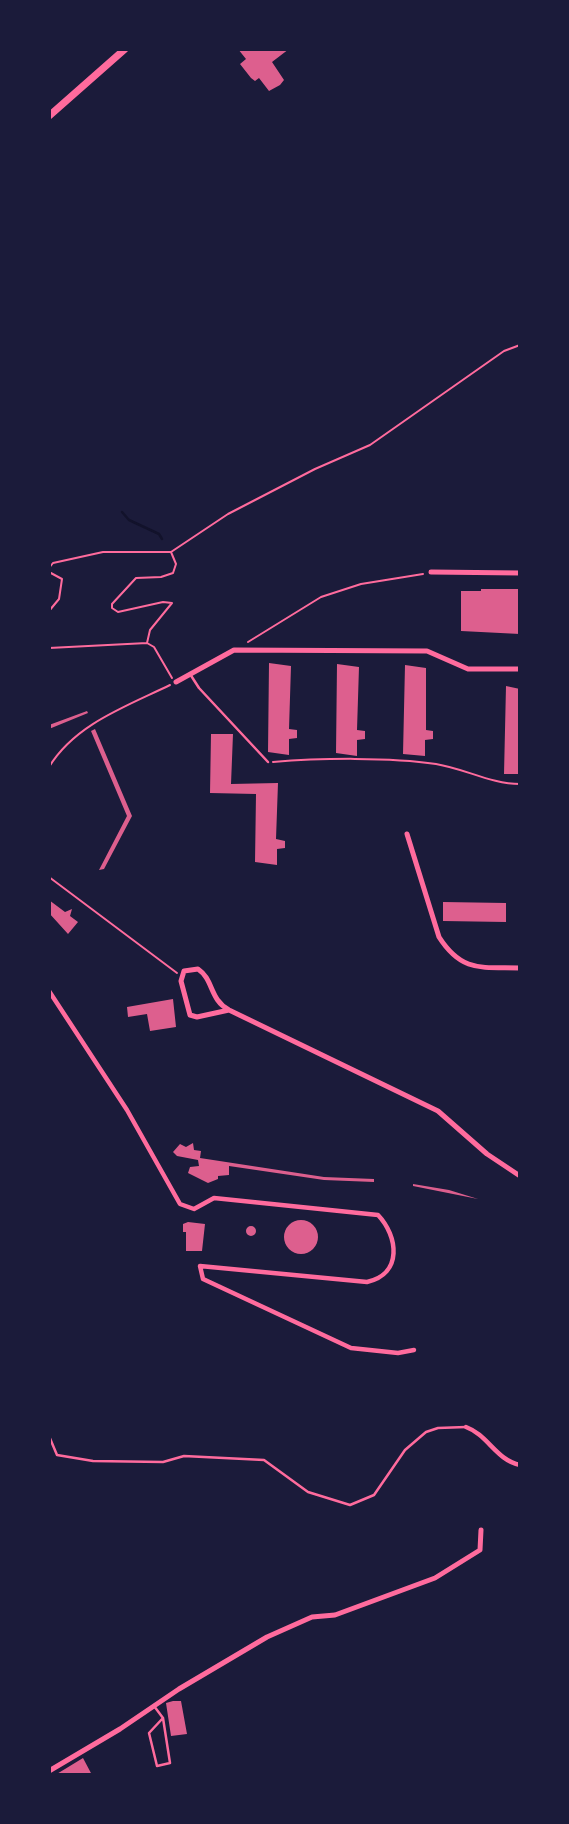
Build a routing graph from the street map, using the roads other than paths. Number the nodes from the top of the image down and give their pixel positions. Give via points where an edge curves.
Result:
1 (125, 49) edge
2 (49, 116) edge
3 (431, 572) road end
4 (520, 573) edge
5 (520, 669) edge
6 (190, 674) junction
7 (176, 682) road end
8 (268, 762) road end
9 (407, 834) dead end
10 (520, 968) edge
11 (49, 991) edge
12 (229, 1010) junction
13 (520, 1176) edge
14 (414, 1349) dead end
15 (466, 1427) joint
16 (49, 1436) edge
17 (520, 1465) edge
18 (481, 1530) dead end
19 (154, 1706) junction
20 (163, 1718) junction
21 (49, 1771) edge

1 - 2 street
3 - 4 street
5 - 6 street via 468,669 427,651 234,650
6 - 7 street
6 - 8 lane
9 - 10 street via 439,937 448,952 470,967
11 - 14 street via 127,1110 180,1204 194,1209 214,1198 378,1215 389,1226 394,1243 393,1259 382,1276 367,1282 200,1266 200,1276 351,1348 398,1353
12 - 12 street via 217,1004 204,973 184,971 181,981 190,1015
12 - 13 street via 438,1111
15 - 16 lane via 426,1432 405,1450 374,1495 350,1505 309,1492 264,1460 93,1461 57,1455
15 - 17 street via 476,1430 503,1458
18 - 19 street via 480,1550 435,1578 335,1615 296,1622
19 - 20 lane
19 - 21 street
20 - 20 lane via 149,1733 157,1766 170,1763

